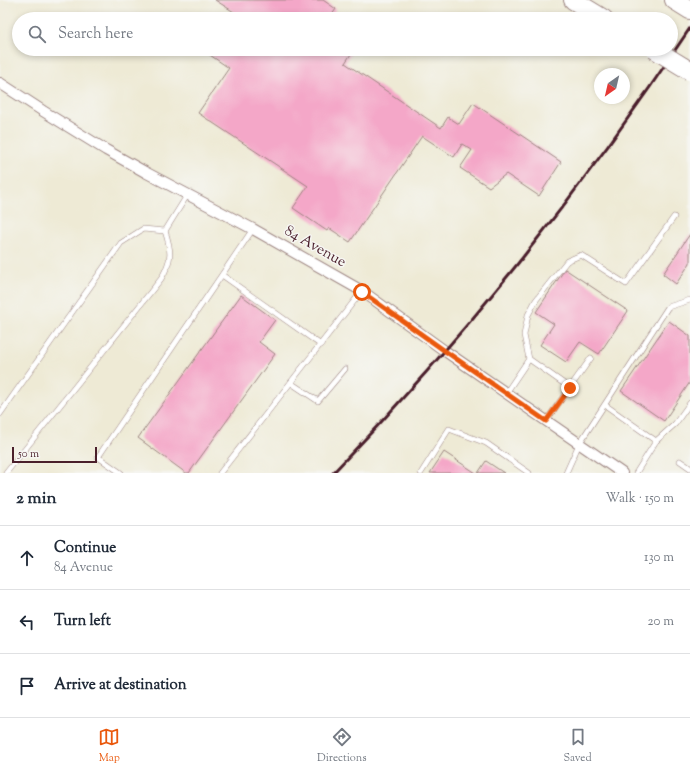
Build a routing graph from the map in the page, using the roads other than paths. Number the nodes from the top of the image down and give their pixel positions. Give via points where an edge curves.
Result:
1 (573, 0) edge
2 (674, 0) edge
3 (690, 10) edge
4 (593, 12) edge
5 (665, 56) edge
6 (690, 71) edge
7 (0, 83) edge
8 (188, 194) junction
9 (674, 217) dead end
10 (253, 228) junction
11 (165, 231) junction
12 (222, 275) junction
13 (362, 292) junction
14 (690, 300) edge
15 (321, 345) junction
16 (591, 358) dead end
17 (529, 359) junction
18 (345, 369) dead end
19 (291, 383) junction
20 (570, 388) junction
21 (506, 393) junction
22 (690, 403) edge
23 (605, 405) junction
24 (0, 414) edge
25 (546, 421) junction
26 (656, 441) junction
27 (580, 444) junction
28 (680, 461) dead end
29 (690, 468) edge
30 (6, 473) edge
31 (121, 473) edge
32 (220, 473) edge
33 (421, 473) edge
34 (529, 473) edge
35 (566, 473) edge
36 (622, 473) edge
37 (636, 473) edge

1 - 4 highway
2 - 3 highway
5 - 6 highway, bridge
7 - 8 street, 84 Avenue via 106,150
8 - 10 street, 84 Avenue
8 - 11 lane
9 - 17 lane via 626,284 581,255 567,261 536,300 528,315 524,335
10 - 12 lane
10 - 13 street, 84 Avenue
11 - 24 lane via 143,229 120,243
11 - 30 lane via 170,247 169,265 161,279
12 - 15 lane
12 - 31 lane via 98,456
13 - 15 lane
13 - 21 street, 84 Avenue
14 - 23 lane via 668,307
15 - 19 lane
16 - 20 lane
17 - 20 lane
17 - 21 lane
18 - 19 lane via 318,402
19 - 32 lane
20 - 25 lane
21 - 25 street, 84 Avenue
22 - 26 lane via 675,424
23 - 26 lane
23 - 27 lane
25 - 27 street, 84 Avenue
26 - 37 lane
27 - 35 lane
27 - 36 street, 84 Avenue
28 - 29 lane
33 - 34 lane via 449,429 486,443

